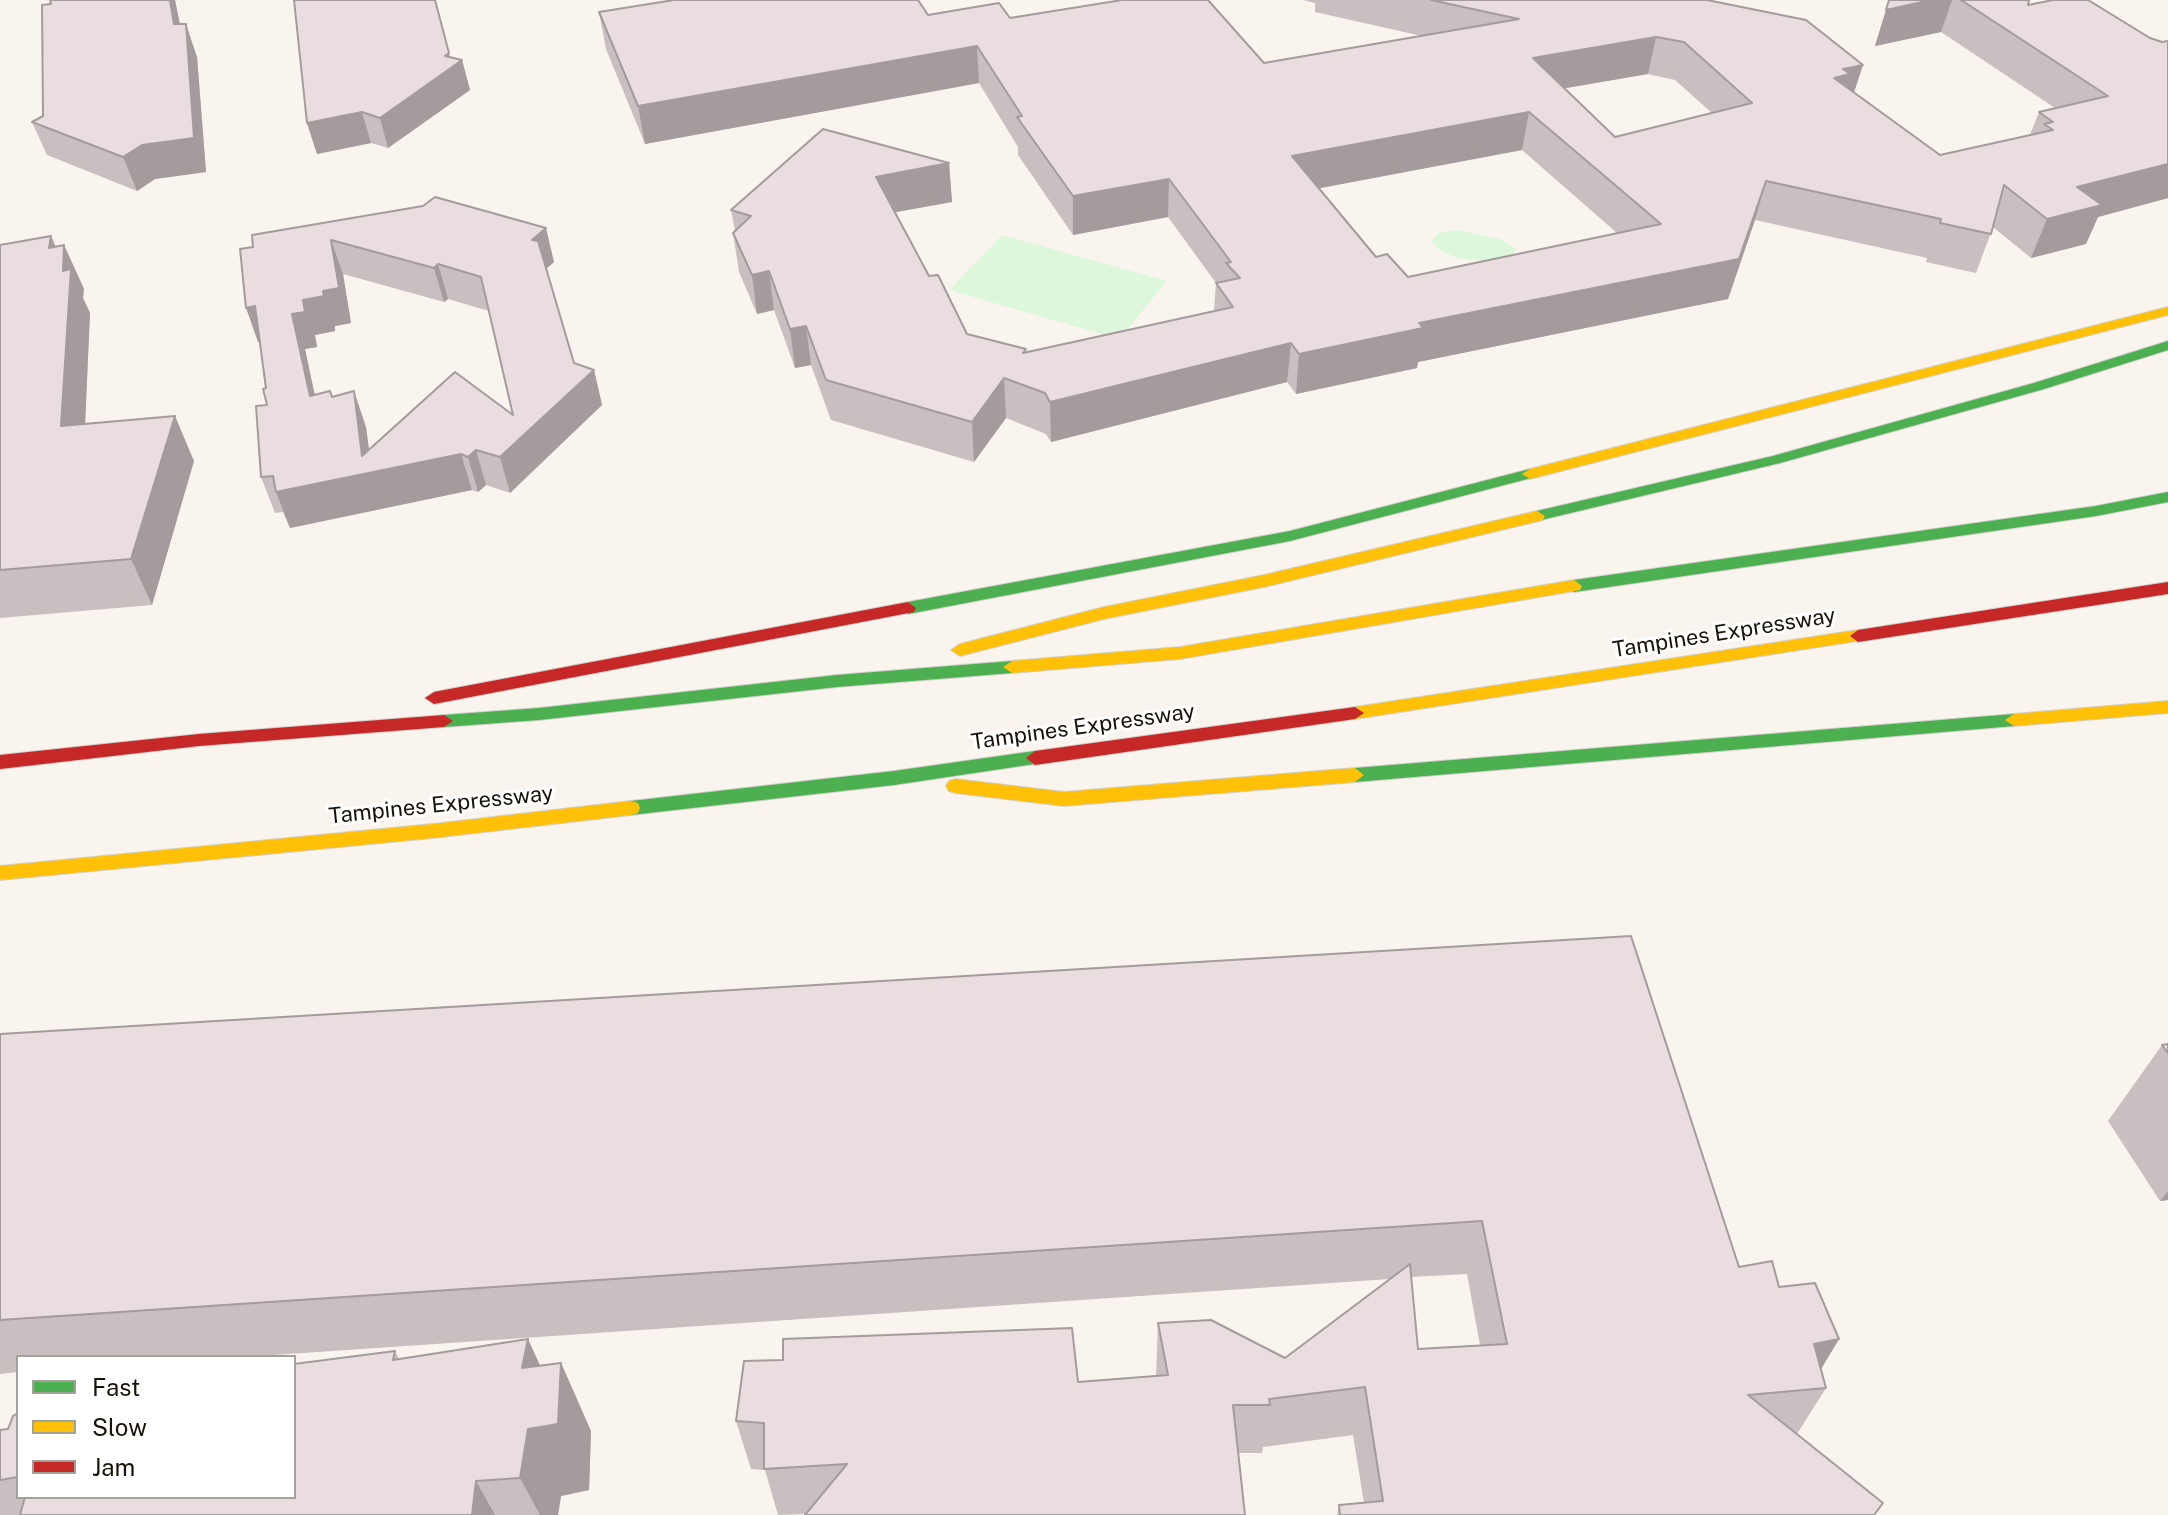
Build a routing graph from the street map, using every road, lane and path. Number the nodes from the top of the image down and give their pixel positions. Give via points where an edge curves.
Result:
1 (2168, 311) edge
2 (2168, 333) edge
3 (2168, 345) edge
4 (2147, 351) junction
5 (2039, 386) junction
6 (1948, 393) dead end
7 (1918, 395) dead end
8 (1797, 405) junction
9 (2168, 497) edge
10 (2168, 588) edge
11 (837, 681) junction
12 (418, 700) dead end
13 (386, 706) dead end
14 (2168, 707) edge
15 (199, 740) junction
16 (0, 762) edge
17 (894, 778) junction
18 (0, 873) edge

1 - 8 highway
2 - 4 highway
3 - 4 highway
4 - 5 highway
5 - 6 highway
5 - 11 highway via 1775,460 1264,581 1104,613
7 - 8 highway
8 - 12 highway via 1290,536
9 - 11 highway via 1574,586 1180,653
10 - 17 highway, Tampines Expressway via 1486,694
11 - 15 highway via 539,714
13 - 15 highway
14 - 17 highway via 1064,799
15 - 16 highway
17 - 18 highway, Tampines Expressway

